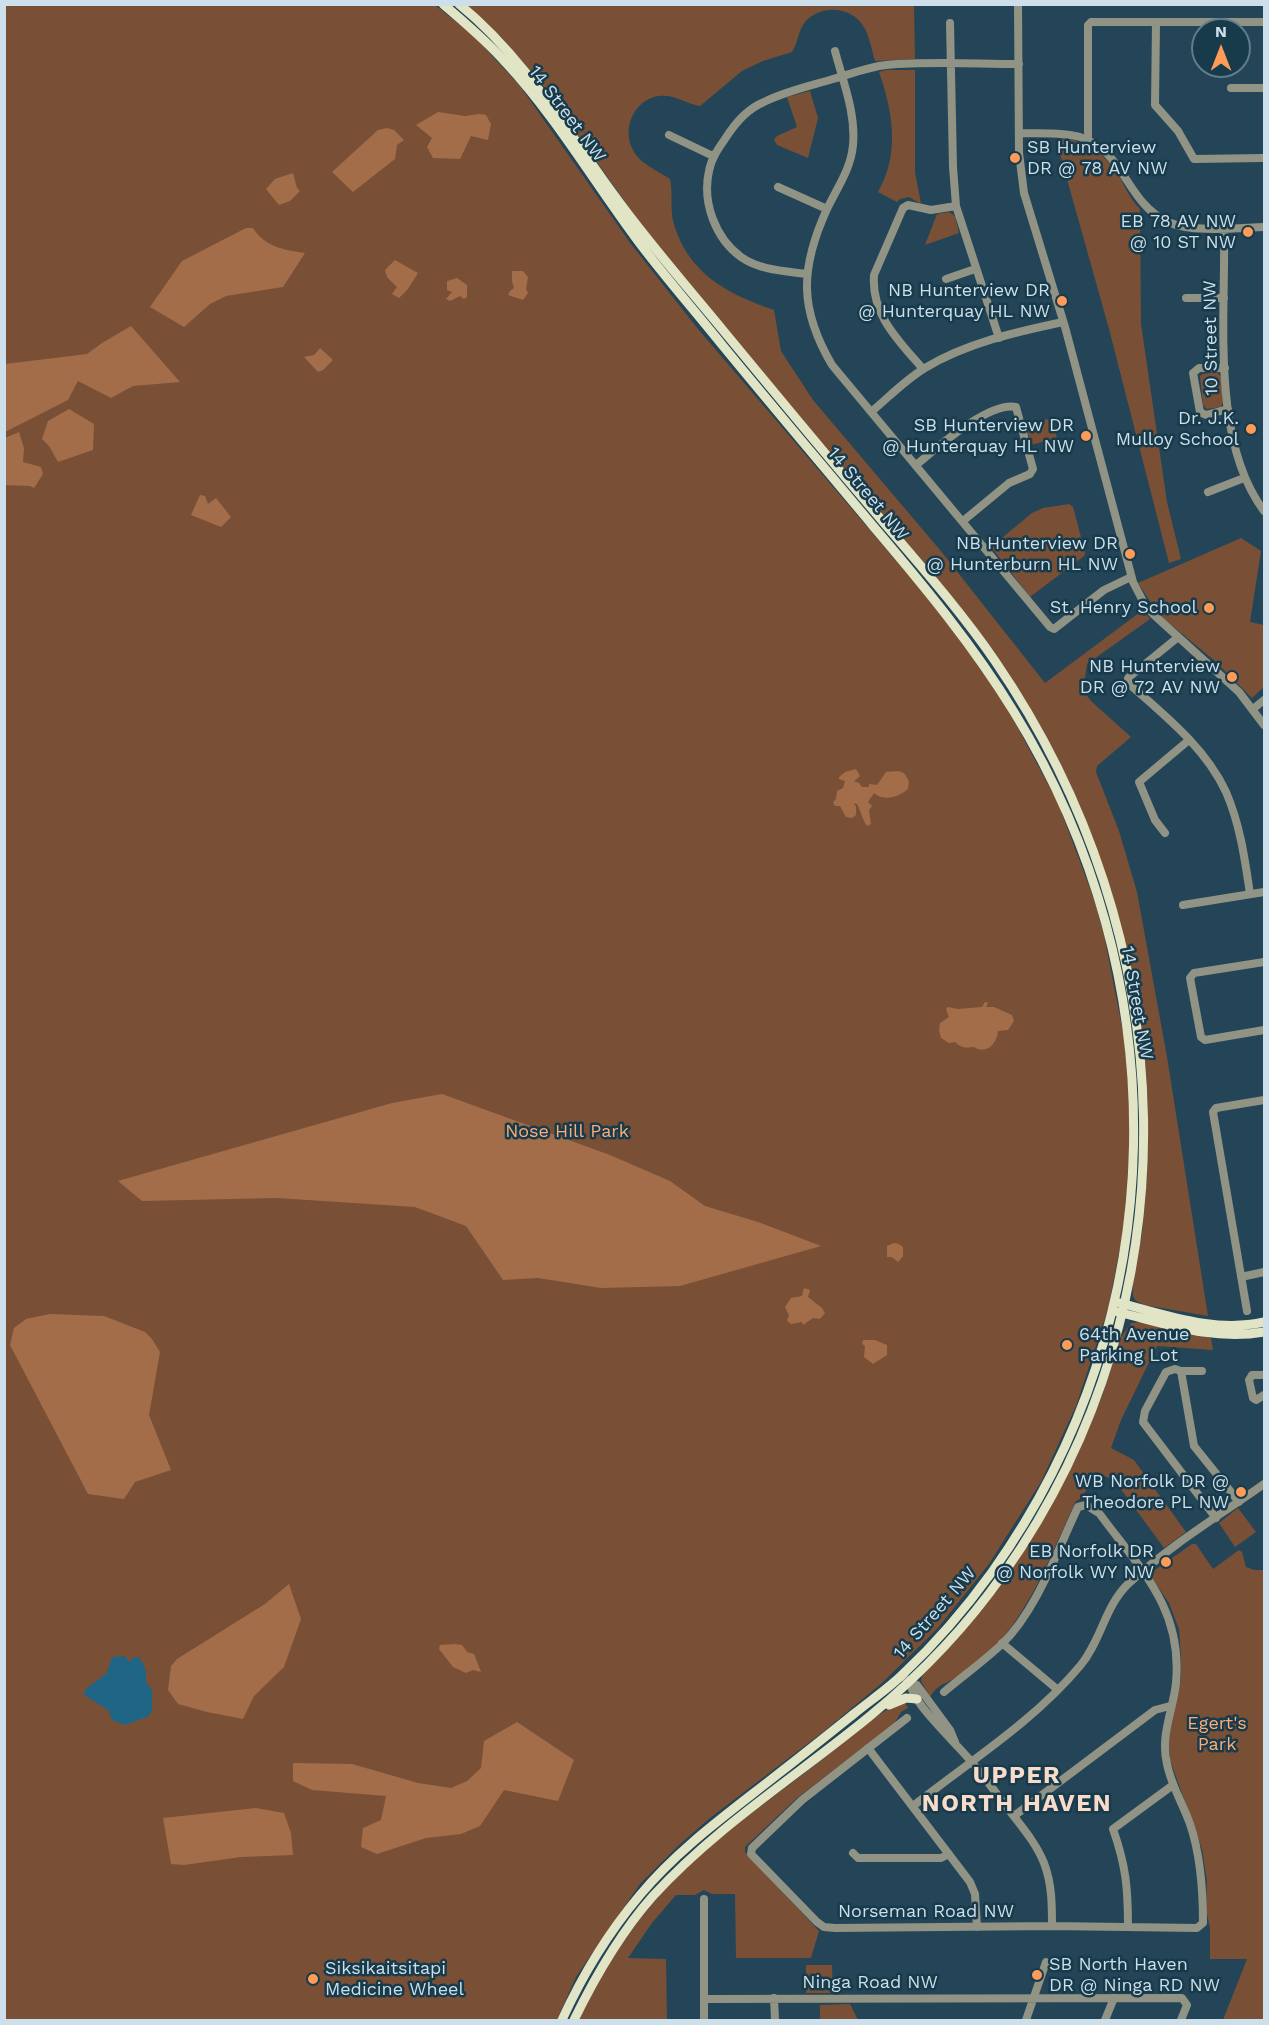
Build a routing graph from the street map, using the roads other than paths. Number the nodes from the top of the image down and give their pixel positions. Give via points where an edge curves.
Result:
1 (443, 4) edge
2 (459, 4) edge
3 (1018, 4) edge
4 (1264, 22) edge
5 (950, 23) dead end
6 (1156, 23) junction
7 (835, 51) dead end
8 (951, 64) junction
9 (1019, 64) junction
10 (842, 77) junction
11 (1231, 88) dead end
12 (1264, 88) edge
13 (1020, 133) junction
14 (669, 135) dead end
15 (1088, 140) junction
16 (713, 156) junction
17 (1264, 158) edge
18 (778, 187) dead end
19 (956, 206) junction
20 (827, 209) junction
21 (1264, 227) edge
22 (1224, 228) junction
23 (975, 269) junction
24 (807, 274) junction
25 (946, 279) dead end
26 (1186, 298) dead end
27 (1224, 298) junction
28 (1063, 322) junction
29 (999, 338) junction
30 (1225, 368) junction
31 (923, 369) junction
32 (1228, 410) junction
33 (871, 412) junction
34 (916, 465) junction
35 (1244, 478) junction
36 (1208, 492) dead end
37 (1264, 511) edge
38 (963, 521) junction
39 (1131, 577) junction
40 (1177, 638) junction
41 (1264, 700) edge
42 (1253, 709) junction
43 (1264, 725) edge
44 (1189, 740) junction
45 (1165, 833) dead end
46 (1264, 892) edge
47 (1250, 894) junction
48 (1183, 904) dead end
49 (1264, 962) edge
50 (1264, 1030) edge
51 (1264, 1100) edge
52 (1264, 1272) edge
53 (1241, 1277) junction
54 (1128, 1290) junction
55 (1113, 1307) junction
56 (1124, 1309) junction
57 (1247, 1311) dead end
58 (1153, 1312) junction
59 (1138, 1318) junction
60 (1264, 1322) edge
61 (1264, 1332) edge
62 (1108, 1362) junction
63 (1182, 1371) junction
64 (1202, 1371) dead end
65 (1264, 1375) edge
66 (1264, 1395) edge
67 (1264, 1484) edge
68 (1239, 1502) junction
69 (1216, 1518) junction
70 (1142, 1572) junction
71 (1002, 1643) junction
72 (907, 1681) junction
73 (1058, 1690) junction
74 (945, 1692) dead end
75 (917, 1699) junction
76 (1170, 1706) junction
77 (907, 1718) dead end
78 (866, 1719) junction
79 (956, 1743) junction
80 (868, 1748) junction
81 (971, 1761) junction
82 (1173, 1785) junction
83 (913, 1806) junction
84 (1014, 1816) junction
85 (854, 1853) dead end
86 (949, 1854) junction
87 (704, 1899) dead end
88 (1052, 1926) junction
89 (977, 1927) junction
90 (1128, 1927) junction
91 (1046, 1962) dead end
92 (774, 1998) junction
93 (1035, 1998) junction
94 (1114, 1998) junction
95 (704, 1999) junction
96 (561, 2020) edge
97 (574, 2020) edge
98 (704, 2020) edge
99 (775, 2020) edge
100 (1026, 2020) edge
101 (1105, 2020) edge
102 (1181, 2020) edge

1 - 55 main road, 14 Street NW via 512,68 639,242 948,615 991,675 1035,748 1066,813 1098,898 1129,1040 1134,1131 1132,1186
2 - 54 main road, 14 Street NW via 515,58 644,234 953,605 996,664 1058,769 1107,893 1135,1007 1145,1127 1141,1207
3 - 9 street
4 - 6 street
5 - 8 street
6 - 15 street via 1088,25
6 - 17 street via 1155,105 1178,131 1194,159
7 - 10 street
8 - 9 street
8 - 10 street via 886,65
8 - 19 street
9 - 13 street
10 - 16 street via 784,94 748,110
10 - 20 street via 851,108 853,146 844,177
11 - 12 street
13 - 15 street
13 - 28 street via 1024,193
14 - 16 street
15 - 22 street via 1114,160 1137,198 1158,217 1186,227
16 - 24 street via 708,172 709,207 724,240 741,257 762,267
18 - 20 street
19 - 23 street
19 - 31 street via 931,210 908,205 903,208 874,275 880,315
20 - 24 street
21 - 22 street
22 - 27 street, 10 Street NW
23 - 25 street
23 - 29 street
24 - 33 street via 808,306 821,346 832,366
26 - 27 street
27 - 30 street, 10 Street NW
28 - 29 street
28 - 39 street
29 - 31 street via 949,355
30 - 32 street, 10 Street NW
30 - 32 street via 1198,368 1193,373 1200,412 1206,415
31 - 33 street
32 - 35 street, 10 Street NW
33 - 34 street
34 - 38 street
34 - 38 street via 974,421 993,411 1016,407 1033,469 1009,483
35 - 36 street
35 - 37 street, 10 Street NW
38 - 39 street via 1054,629 1104,590
39 - 40 street via 1145,605
40 - 42 street
40 - 44 street via 1128,678 1128,683
41 - 42 street
42 - 43 street
44 - 45 street via 1139,782 1155,820
44 - 47 street via 1226,792 1241,840
46 - 47 street
47 - 48 street
49 - 50 street via 1194,973 1191,978 1204,1040
51 - 53 street via 1216,1108 1213,1112
52 - 53 street
53 - 57 street
54 - 56 main road, 14 Street NW
54 - 58 main road via 1134,1303
55 - 56 main road
55 - 72 main road, 14 Street NW via 1085,1400 1033,1509 973,1597
56 - 58 main road
56 - 59 main road
56 - 62 main road, 14 Street NW
58 - 60 main road via 1210,1324
59 - 61 main road via 1219,1335
59 - 62 main road via 1127,1323
62 - 72 main road, 14 Street NW via 1081,1437 1036,1523 1003,1575 966,1622
63 - 64 street
63 - 68 street via 1194,1446
63 - 69 street via 1166,1372 1143,1422
65 - 66 street via 1252,1375 1250,1380 1253,1398
67 - 68 street
68 - 69 street
69 - 70 street
70 - 71 street via 1099,1513 1086,1505 1078,1507 1035,1596
70 - 73 street via 1116,1596 1089,1653
70 - 76 street via 1167,1611 1176,1644 1177,1671
71 - 73 street
71 - 74 street
72 - 75 street
72 - 78 main road, 14 Street NW
72 - 79 street via 917,1685
72 - 96 main road, 14 Street NW via 738,1804 674,1860 640,1895 605,1942
73 - 81 street via 1017,1728
75 - 78 main road via 897,1701
75 - 79 street
76 - 82 street via 1164,1747
76 - 84 street via 1155,1710
77 - 80 street, Norseman Road NW
78 - 97 main road, 14 Street NW via 740,1815 684,1864 649,1901 614,1948
79 - 81 street
80 - 83 street
80 - 89 street, Norseman Road NW via 802,1800 752,1848 752,1854 824,1927
81 - 83 street
81 - 84 street
82 - 90 street via 1113,1829 1128,1887
82 - 90 street, Norseman Road NW via 1191,1825 1199,1858 1203,1923 1197,1928
83 - 86 street
84 - 88 street via 1035,1844 1046,1869 1052,1893
85 - 86 street via 858,1858 941,1858
86 - 89 street via 975,1894
87 - 95 street
88 - 89 street, Norseman Road NW
88 - 90 street, Norseman Road NW
91 - 93 street
92 - 93 street, Ninga Road NW
92 - 95 street, Ninga Road NW
92 - 99 street
93 - 94 street, Ninga Road NW
93 - 100 street
94 - 101 street
94 - 102 street, Ninga Road NW via 1182,1998 1187,2005
95 - 98 street

